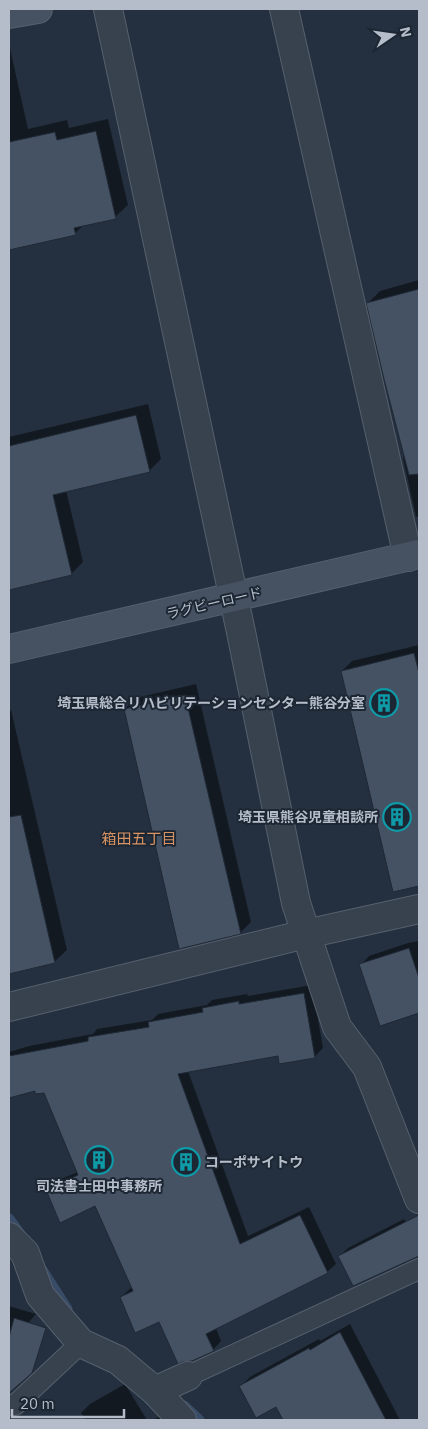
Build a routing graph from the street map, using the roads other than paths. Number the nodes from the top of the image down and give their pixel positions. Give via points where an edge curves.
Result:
1 (38, 9) edge
2 (108, 9) edge
3 (284, 9) edge
4 (9, 14) edge
5 (413, 556) edge
6 (234, 598) junction
7 (9, 649) edge
8 (419, 909) edge
9 (306, 934) junction
10 (9, 1006) edge
11 (419, 1200) edge
12 (9, 1237) edge
13 (419, 1269) edge
14 (80, 1343) junction
15 (188, 1376) joint
16 (156, 1390) junction
17 (9, 1405) edge
18 (182, 1420) edge

1 - 4 street
2 - 6 street
3 - 5 street
5 - 6 street, ラグビーロード
6 - 7 street, ラグビーロード
6 - 9 street via 296,903
8 - 9 street
9 - 10 street
9 - 11 street via 337,1027 367,1067
12 - 14 street via 25,1253 40,1295
13 - 15 lane
14 - 16 street via 118,1360
14 - 17 lane via 15,1405
15 - 16 street
16 - 18 street

